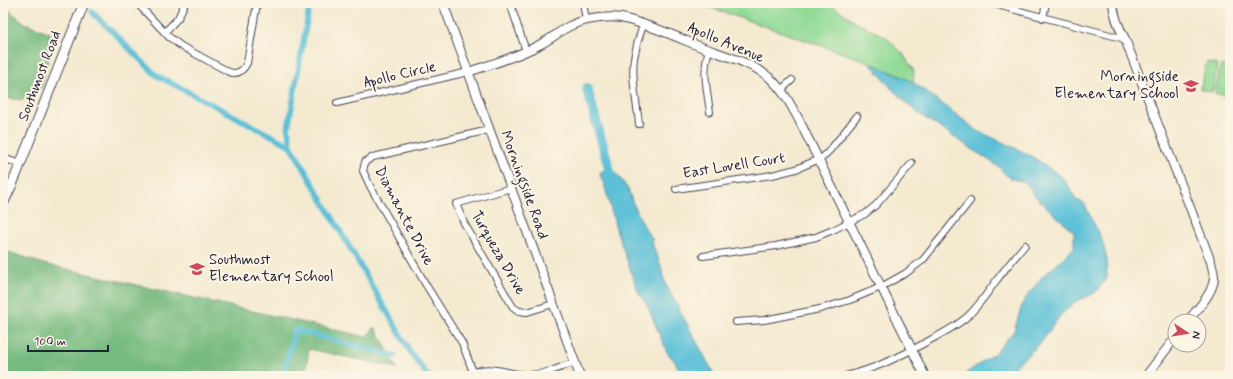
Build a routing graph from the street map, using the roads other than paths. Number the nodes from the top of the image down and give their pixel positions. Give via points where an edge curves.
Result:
1 (84, 3) edge
2 (137, 3) edge
3 (184, 3) edge
4 (257, 3) edge
5 (442, 3) edge
6 (510, 3) edge
7 (582, 3) edge
8 (990, 3) edge
9 (1046, 3) edge
10 (1113, 3) edge
11 (1043, 18) junction
12 (586, 20) junction
13 (643, 25) junction
14 (165, 32) junction
15 (1125, 39) junction
16 (709, 50) junction
17 (526, 51) junction
18 (468, 72) junction
19 (792, 80) dead end
20 (782, 90) junction
21 (337, 103) dead end
22 (710, 112) dead end
23 (857, 116) dead end
24 (640, 124) dead end
25 (489, 130) junction
26 (3, 158) edge
27 (818, 160) junction
28 (912, 163) dead end
29 (20, 164) junction
30 (511, 188) junction
31 (676, 189) dead end
32 (970, 201) dead end
33 (3, 204) edge
34 (849, 222) junction
35 (1025, 245) dead end
36 (702, 256) dead end
37 (881, 287) junction
38 (553, 304) junction
39 (1194, 313) edge
40 (736, 322) dead end
41 (1167, 348) edge
42 (912, 350) junction
43 (575, 362) junction
44 (473, 372) junction
45 (467, 376) edge
46 (580, 376) edge
47 (846, 376) edge
48 (925, 376) edge
49 (1146, 376) edge

1 - 29 main road, Southmost Road
2 - 14 street
3 - 14 street via 178,18
4 - 14 street via 247,63 243,70 236,73 229,72 187,50
5 - 18 street, Morningside Road
6 - 17 street
7 - 12 street
8 - 11 street
9 - 11 street
10 - 15 street
11 - 15 street
12 - 13 street, Apollo Avenue via 619,18
12 - 17 street, Apollo Avenue via 569,26
13 - 16 street, Apollo Avenue
13 - 24 street via 634,59
15 - 39 street via 1211,262 1214,278 1212,286
16 - 20 street, Apollo Avenue via 750,65
16 - 22 street via 705,73
17 - 18 street, Apollo Avenue
18 - 21 street, Apollo Circle
18 - 25 street, Morningside Road
19 - 20 street
20 - 27 street, Apollo Avenue
23 - 27 street via 830,150
25 - 30 street, Morningside Road
25 - 44 street, Diamante Drive via 373,158 365,162 363,171 462,343
26 - 29 street
27 - 31 street, East Lovell Court via 772,175
27 - 34 street, Apollo Avenue
28 - 34 street via 876,205
29 - 33 main road, Southmost Road
30 - 38 street, Morningside Road
30 - 38 street, Turqueza Drive via 456,204 464,223 516,309 526,312
32 - 37 street via 923,260
34 - 36 street via 816,237 776,246
34 - 37 street, Apollo Avenue
35 - 42 street via 969,315
37 - 40 street via 820,309 764,320
37 - 42 street, Apollo Avenue
38 - 43 street, Morningside Road
41 - 49 street
42 - 47 street via 867,370
42 - 48 street, Apollo Avenue
43 - 44 street via 536,374 517,374 490,369
43 - 46 street, Morningside Road
44 - 45 street

